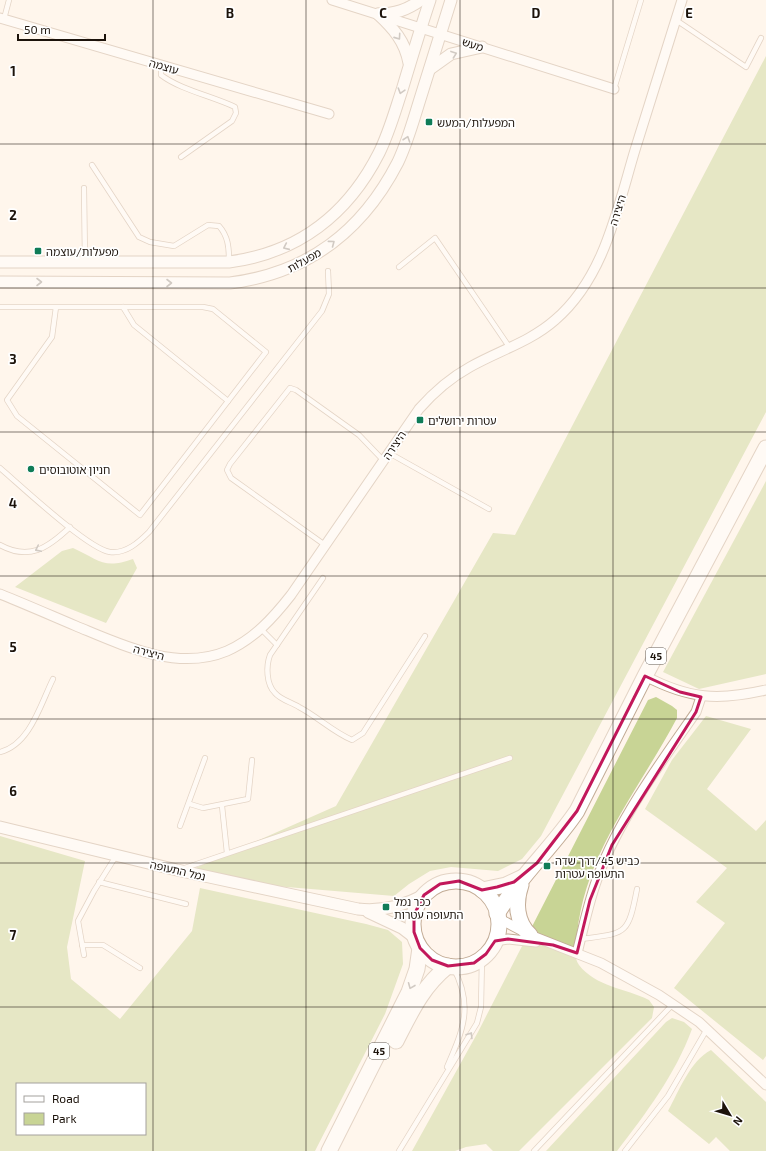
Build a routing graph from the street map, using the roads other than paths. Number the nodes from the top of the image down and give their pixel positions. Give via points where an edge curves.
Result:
1 (10, 0) edge
2 (332, 0) edge
3 (421, 0) edge
4 (430, 0) edge
5 (451, 0) edge
6 (642, 0) edge
7 (682, 0) edge
8 (378, 14) junction
9 (2, 18) edge
10 (676, 20) junction
11 (421, 28) junction
12 (441, 34) junction
13 (761, 38) dead end
14 (482, 47) junction
15 (161, 65) junction
16 (409, 65) junction
17 (430, 69) junction
18 (614, 89) joint
19 (329, 114) dead end
20 (181, 157) dead end
21 (92, 165) dead end
22 (84, 188) dead end
23 (0, 262) edge
24 (85, 262) junction
25 (229, 262) junction
26 (399, 267) dead end
27 (328, 271) dead end
28 (0, 282) edge
29 (0, 307) edge
30 (56, 307) junction
31 (123, 307) junction
32 (510, 348) junction
33 (228, 401) junction
34 (766, 448) edge
35 (386, 456) junction
36 (0, 468) edge
37 (489, 509) dead end
38 (70, 527) junction
39 (0, 545) edge
40 (325, 545) junction
41 (322, 578) dead end
42 (0, 594) edge
43 (261, 629) junction
44 (425, 636) dead end
45 (277, 645) junction
46 (645, 676) junction
47 (53, 679) dead end
48 (766, 690) edge
49 (702, 697) junction
50 (0, 752) edge
51 (205, 758) dead end
52 (510, 758) dead end
53 (252, 760) dead end
54 (190, 804) junction
55 (222, 806) junction
56 (180, 826) dead end
57 (0, 827) edge
58 (228, 853) junction
59 (116, 856) junction
60 (177, 870) junction
61 (526, 875) junction
62 (99, 882) junction
63 (637, 889) dead end
64 (482, 890) junction
65 (424, 895) junction
66 (186, 904) dead end
67 (358, 909) junction
68 (498, 916) junction
69 (530, 935) junction
70 (580, 939) junction
71 (495, 941) junction
72 (418, 943) junction
73 (82, 945) junction
74 (553, 945) junction
75 (577, 953) junction
76 (84, 955) dead end
77 (482, 958) junction
78 (451, 966) junction
79 (140, 968) dead end
80 (673, 1004) junction
81 (707, 1029) junction
82 (441, 1080) junction
83 (766, 1085) edge
84 (330, 1151) edge
85 (341, 1151) edge
86 (399, 1151) edge
87 (534, 1151) edge
88 (624, 1151) edge

1 - 9 lane
2 - 8 street, מעש
3 - 8 street via 399,12
4 - 11 street, מפעלות
5 - 12 street, מפעלות
6 - 18 lane
7 - 10 street, היצירה
8 - 11 street, מעש
8 -> 16 street via 400,38 407,50
9 - 15 street, עוצמה
10 - 13 lane via 746,67
10 - 32 street, היצירה via 608,238 591,277 580,294 554,321
11 - 12 street, מעש
11 - 16 street, מפעלות
12 - 14 street, מעש
12 - 17 street, מפעלות
17 -> 14 street via 451,54
14 - 18 street, מעש
15 - 19 street, עוצמה
15 - 20 lane via 161,75 169,81 235,107 236,113 232,121
16 -> 25 street, מפעלות via 380,152 368,173 342,206 325,222 272,254
28 -> 17 street, מפעלות via 230,283 271,275 301,263 338,238 357,220 385,184 406,144
21 - 25 lane via 139,237 150,242 174,246 208,225 219,226 225,233 229,247
22 - 24 lane
23 - 24 street, מפעלות
24 - 25 street, מפעלות
26 - 32 lane via 435,238
27 - 38 lane via 330,294 322,311 150,532 130,548 109,552 97,547
29 - 30 lane
30 - 31 lane
30 - 33 lane via 52,337 7,400 17,416 140,515
31 - 33 lane via 134,325
31 - 33 lane via 213,309 266,352
32 - 35 street, היצירה via 470,367 438,389 419,409
34 - 46 highway, 45
35 - 37 lane
35 - 40 street, היצירה
35 - 40 lane via 290,388 230,464 227,470 231,478
36 - 38 lane
38 -> 39 lane via 61,536 31,552 16,552
40 - 43 street, היצירה via 291,596
41 - 45 lane
42 - 43 street, היצירה via 108,639 163,657 208,657 227,651
43 - 45 lane
44 - 45 lane via 363,733 352,740 274,693 266,664
46 - 49 street via 680,692
46 - 61 highway, 45 via 577,811 544,856
47 - 50 lane via 26,734
48 - 49 street
49 - 70 street via 696,712 612,845 599,872
51 - 54 lane
52 - 58 lane
53 - 55 lane via 248,799
54 - 55 lane via 203,808
54 - 56 lane
55 - 58 lane
57 - 59 street, נמל התעופה
58 - 60 lane
59 - 60 street, נמל התעופה
59 - 62 lane
60 - 67 street, נמל התעופה
61 - 64 highway, 45 via 506,885
61 - 68 highway, 45
61 - 69 highway via 518,892 518,911 522,925
62 - 66 lane
62 - 73 lane via 78,921
63 - 70 lane via 632,915 626,927 616,935
64 - 65 highway via 465,882 452,881 434,887
64 - 68 highway via 493,903
65 - 67 street, נמל התעופה via 398,907
65 - 72 highway, 45 via 414,915 413,927
67 - 72 street, נמל התעופה via 402,928
68 - 69 street
68 - 71 highway
69 - 74 street
70 - 75 street
71 - 74 street via 508,938
71 - 77 highway
72 - 78 highway via 432,960
72 -> 84 highway, 45 via 417,969 409,992
73 - 76 lane
73 - 79 lane via 103,945
74 - 75 street
75 - 80 street via 601,963
77 - 78 highway via 469,965
82 -> 77 lane via 478,1019 481,1006
78 - 82 lane via 461,983 466,1007 465,1022
78 - 85 highway, 45 via 429,983 419,997
80 - 81 street
80 - 87 lane
81 - 83 street
81 - 88 lane via 668,1096
82 - 86 lane

